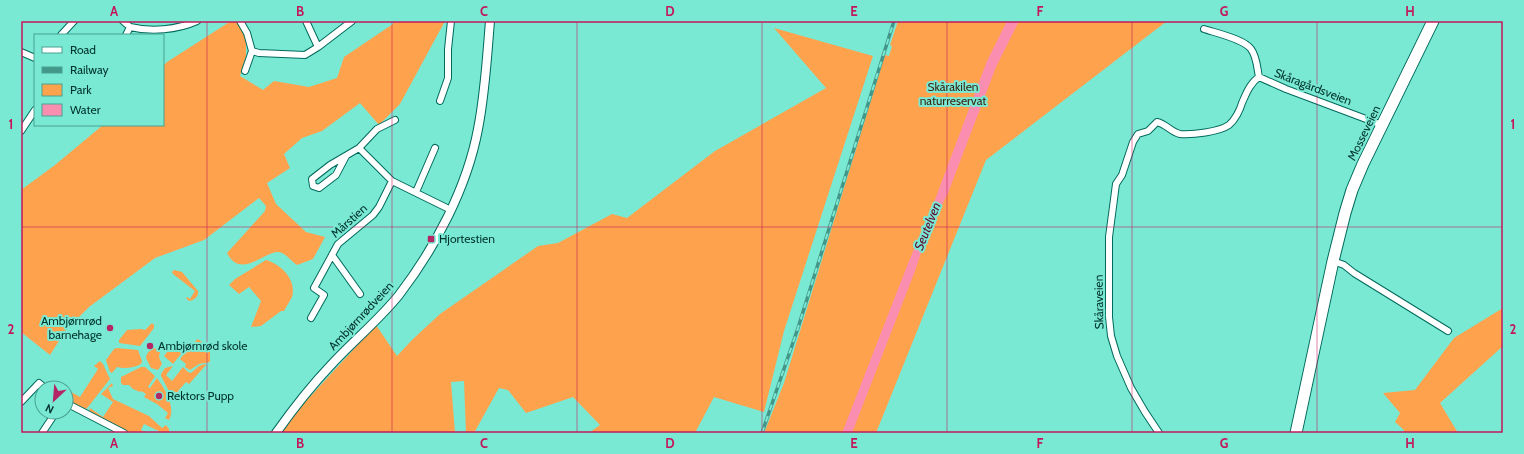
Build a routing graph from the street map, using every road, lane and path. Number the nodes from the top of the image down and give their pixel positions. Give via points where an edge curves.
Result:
1 (74, 21) edge
2 (123, 21) edge
3 (197, 21) edge
4 (240, 21) edge
5 (306, 21) edge
6 (352, 21) edge
7 (451, 21) edge
8 (490, 21) edge
9 (1433, 21) edge
10 (130, 27) junction
11 (1204, 29) dead end
12 (62, 34) edge
13 (126, 34) edge
14 (318, 47) junction
15 (252, 51) junction
16 (21, 52) edge
17 (34, 58) edge
18 (245, 71) dead end
19 (1259, 77) junction
20 (440, 102) dead end
21 (34, 112) edge
22 (395, 120) dead end
23 (1382, 125) junction
24 (21, 131) edge
25 (359, 148) junction
26 (435, 148) dead end
27 (346, 156) junction
28 (392, 181) junction
29 (1116, 184) joint
30 (416, 192) junction
31 (451, 210) junction
32 (332, 255) junction
33 (1333, 261) junction
34 (360, 294) dead end
35 (324, 295) junction
36 (332, 296) dead end
37 (311, 318) dead end
38 (1448, 331) dead end
39 (34, 388) edge
40 (21, 402) edge
41 (74, 407) edge
42 (51, 420) edge
43 (42, 433) edge
44 (124, 433) edge
45 (276, 433) edge
46 (1159, 433) edge
47 (1296, 433) edge

1 - 12 street
2 - 10 street
3 - 10 street via 171,29
4 - 15 street via 248,32
5 - 14 street
6 - 14 street
7 - 20 street via 448,78
8 - 31 street, Ambjørnrødveien via 478,131
9 - 23 highway, Mosseveien
10 - 13 street
11 - 19 street, Skåragårdsveien via 1251,48
14 - 15 street via 304,55
15 - 18 street
16 - 17 street
19 - 23 street, Skåragårdsveien
19 - 29 street, Skåragårdsveien via 1249,89 1232,122 1224,128 1180,134 1157,122 1148,131 1138,134
21 - 24 street
22 - 25 street via 377,129
23 - 33 highway, Mosseveien via 1352,190
25 - 27 street
25 - 28 street
26 - 30 street
27 - 27 street via 312,179 312,186 319,188 336,175
28 - 30 street
28 - 32 street, Mårstien via 374,215 338,244
29 - 46 street, Skåraveien via 1109,237 1111,336 1131,388
30 - 31 street
31 - 45 street, Ambjørnrødveien via 431,247 398,295 331,364
32 - 34 street, Mårstien
32 - 35 street, Mårstien via 314,288
33 - 38 street
33 - 47 highway, Mosseveien
35 - 36 street
35 - 37 street
39 - 40 street
41 - 44 street
42 - 43 street

